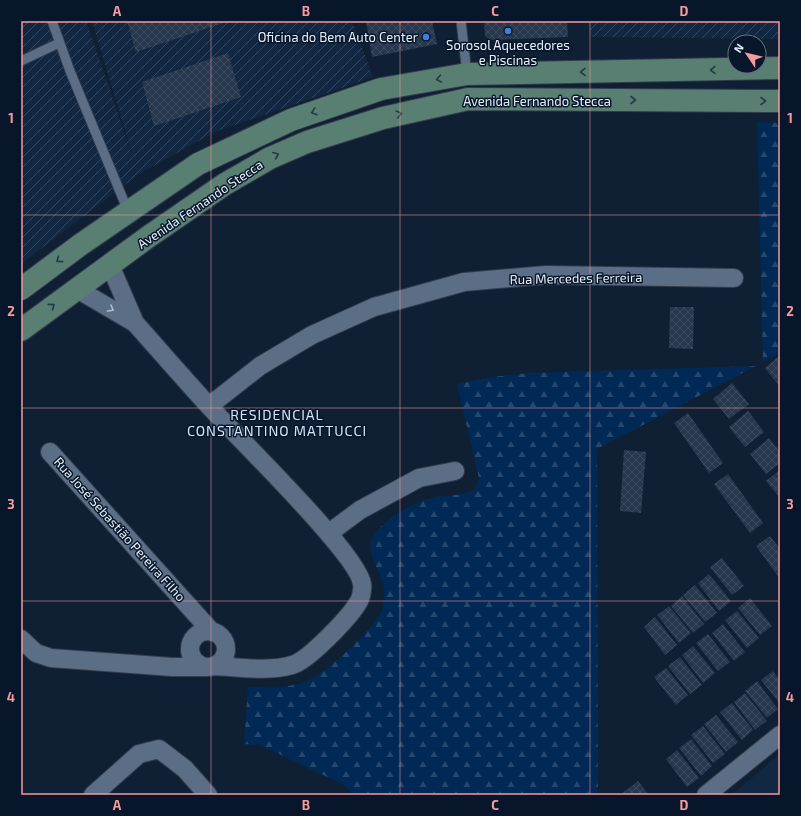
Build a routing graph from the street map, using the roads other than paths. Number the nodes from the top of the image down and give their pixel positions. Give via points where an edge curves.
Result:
1 (52, 21) edge
2 (461, 21) edge
3 (59, 43) junction
4 (21, 61) edge
5 (780, 68) edge
6 (467, 74) junction
7 (780, 101) edge
8 (128, 211) junction
9 (102, 229) junction
10 (110, 265) junction
11 (734, 278) dead end
12 (84, 283) junction
13 (21, 288) edge
14 (135, 323) junction
15 (21, 330) edge
16 (209, 406) junction
17 (50, 452) dead end
18 (455, 471) dead end
19 (329, 533) junction
20 (206, 638) junction
21 (21, 639) edge
22 (172, 667) junction
23 (210, 667) junction
24 (252, 668) junction
25 (780, 734) edge
26 (93, 795) edge
27 (208, 795) edge
28 (706, 795) edge

1 - 3 lane
2 - 6 lane
3 - 4 lane
3 - 8 lane
5 -> 6 main road, Avenida Fernando Stecca
6 -> 8 main road, Avenida Fernando Stecca via 381,89 291,120 198,164
10 -> 7 main road, Avenida Fernando Stecca via 225,184 270,158 307,142 383,118 468,99
8 - 9 main road, Avenida Fernando Stecca
9 - 12 main road via 80,259
9 -> 13 main road, Avenida Fernando Stecca
10 - 12 main road, Avenida Fernando Stecca
10 - 14 street
11 - 16 street, Rua Mercedes Ferreira via 546,275 464,282 374,307 312,335 260,366
12 -> 14 street
15 -> 12 main road, Avenida Fernando Stecca
14 - 16 street
16 - 19 street
17 - 20 street, Rua José Sebastião Pereira Filho via 190,606
18 - 19 street via 419,478 360,510
19 - 24 street via 358,571 362,584 360,600 344,622 294,665
20 - 22 street
20 - 23 street via 226,654 219,664
20 - 23 street, Rua José Sebastião Pereira Filho via 190,649 197,663
20 - 24 street
21 - 22 street via 36,653 51,658
22 - 23 street
23 - 24 street
25 - 28 street
26 - 27 street via 139,754 159,750 185,769

